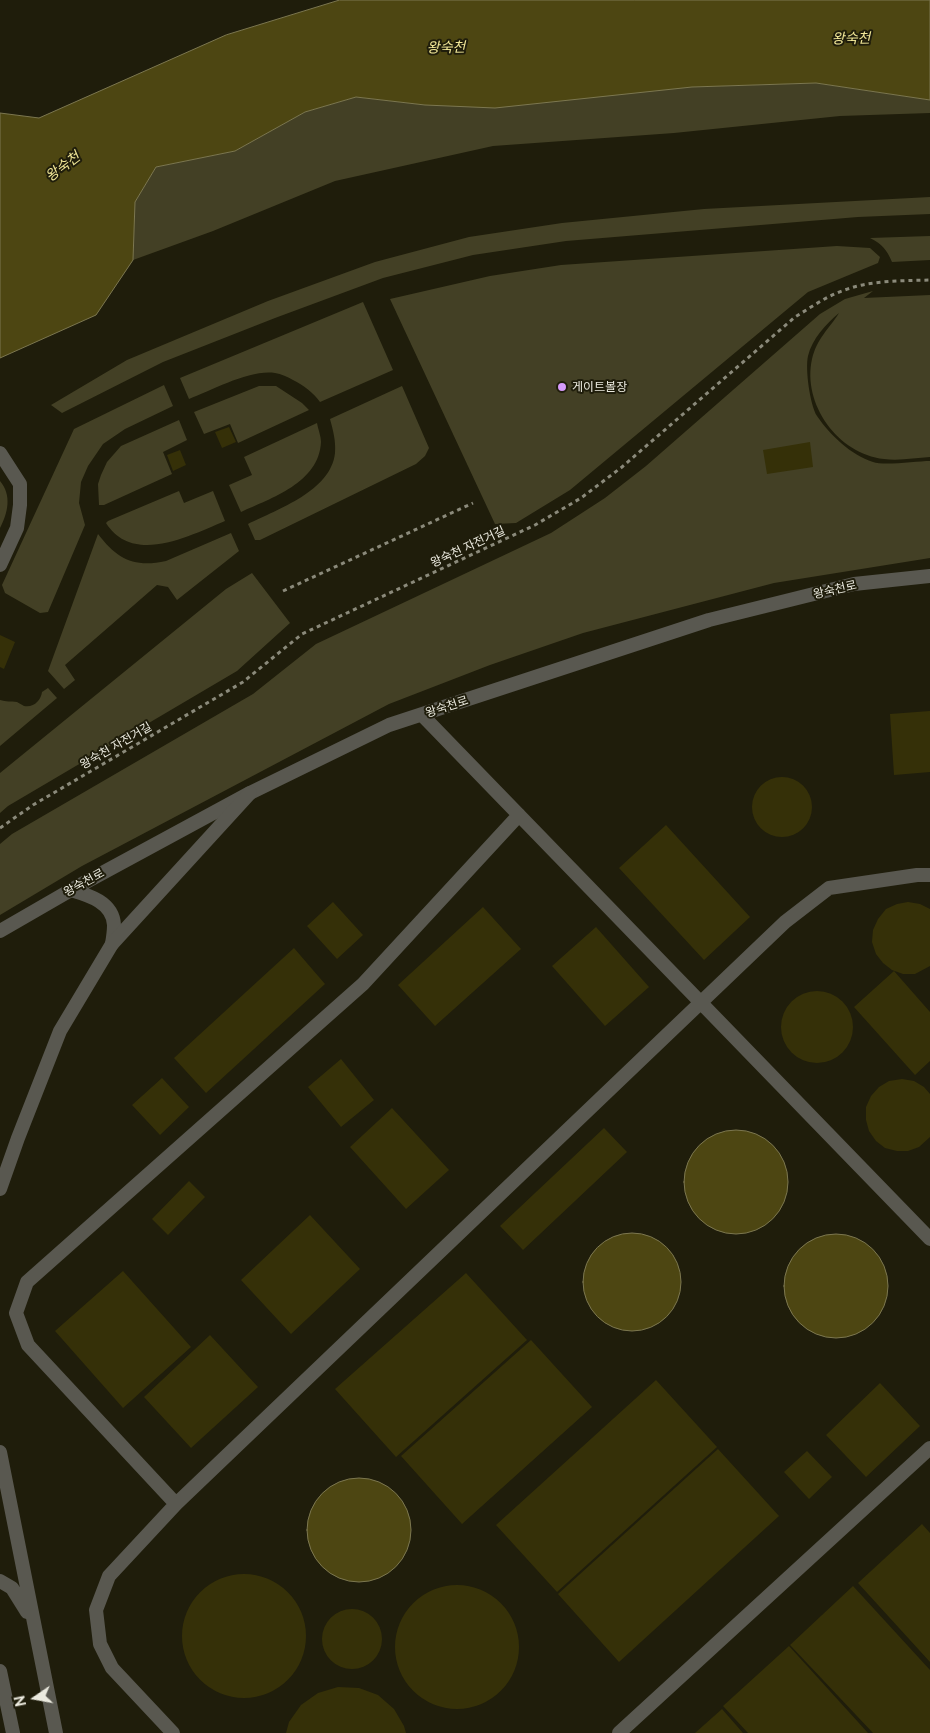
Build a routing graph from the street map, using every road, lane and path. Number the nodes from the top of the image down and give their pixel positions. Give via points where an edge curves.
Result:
1 (930, 280) edge
2 (3, 458) edge
3 (473, 503) dead end
4 (0, 565) edge
5 (930, 576) edge
6 (283, 591) dead end
7 (422, 715) junction
8 (250, 793) junction
9 (519, 815) junction
10 (0, 828) edge
11 (930, 875) edge
12 (71, 890) junction
13 (0, 931) edge
14 (112, 944) junction
15 (701, 1002) junction
16 (0, 1189) edge
17 (930, 1239) edge
18 (930, 1448) edge
19 (0, 1452) edge
20 (176, 1504) junction
21 (0, 1581) edge
22 (33, 1621) junction
23 (0, 1671) edge
24 (13, 1733) edge
25 (56, 1733) edge
26 (173, 1733) edge
27 (618, 1733) edge

1 - 10 path, 왕숙천 자전거길 via 863,284 819,302 795,317 622,467 567,507 302,634 243,682 33,805
2 - 4 street via 20,484 20,505 17,528
3 - 6 path
5 - 7 street, 왕숙천로 via 854,584 709,620
7 - 8 street, 왕숙천로 via 389,725
7 - 9 street
8 - 12 street, 왕숙천로
8 - 14 street
9 - 15 street
9 - 20 street via 363,984 27,1282 16,1313 28,1345
11 - 15 street via 829,888 785,922
12 - 13 street, 왕숙천로
12 - 14 street via 93,896 107,907 114,922
14 - 16 street via 60,1031
15 - 17 street
15 - 20 street
18 - 27 street
19 - 22 street
20 - 26 street via 109,1576 96,1610 100,1644 112,1668
21 - 22 street via 12,1588
22 - 25 street
23 - 24 street

